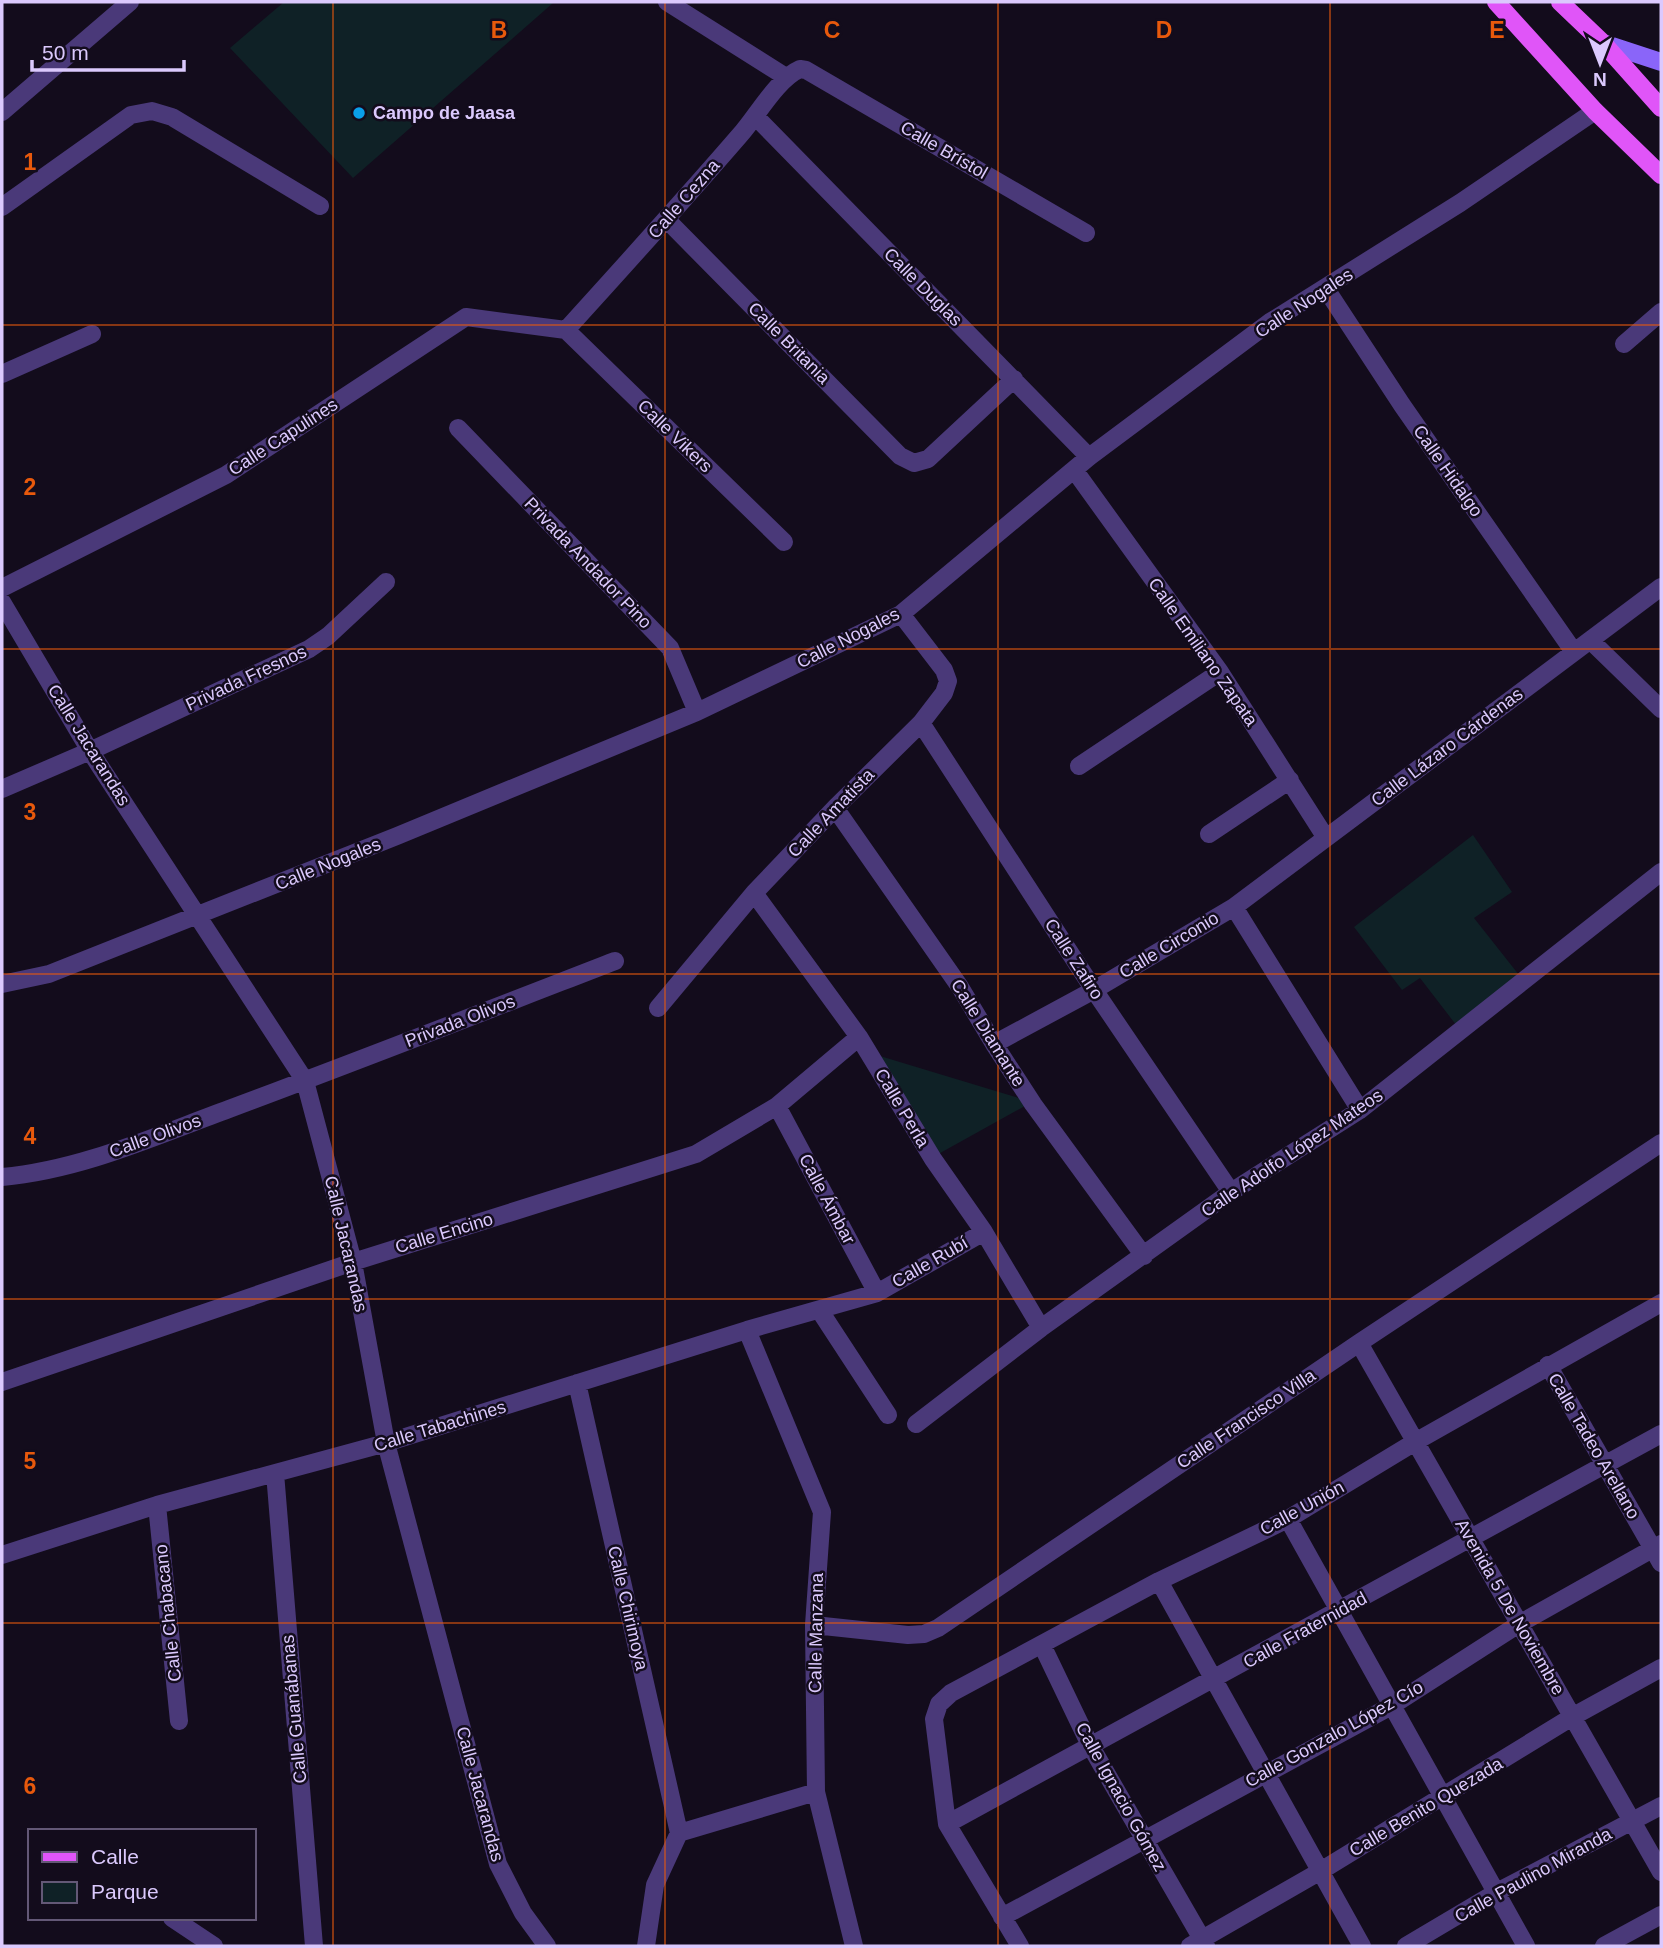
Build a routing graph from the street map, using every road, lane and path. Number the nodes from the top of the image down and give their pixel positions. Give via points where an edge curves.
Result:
1 (130, 2) edge
2 (667, 2) edge
3 (1560, 2) edge
4 (1501, 8) edge
5 (1603, 43) junction
6 (1661, 62) edge
7 (793, 73) junction
8 (1661, 108) edge
9 (1595, 111) junction
10 (2, 112) edge
11 (756, 117) junction
12 (1661, 175) edge
13 (320, 206) dead end
14 (2, 207) edge
15 (667, 220) junction
16 (1086, 233) dead end
17 (1326, 289) junction
18 (1661, 312) edge
19 (566, 330) junction
20 (92, 334) dead end
21 (1624, 344) dead end
22 (2, 374) edge
23 (1014, 379) junction
24 (458, 428) dead end
25 (1089, 457) junction
26 (1075, 471) junction
27 (784, 542) dead end
28 (386, 582) dead end
29 (1661, 587) edge
30 (2, 588) edge
31 (2, 602) edge
32 (901, 614) junction
33 (1590, 640) junction
34 (1574, 652) junction
35 (1220, 672) junction
36 (1661, 709) edge
37 (697, 712) junction
38 (921, 723) junction
39 (90, 751) junction
40 (1079, 766) dead end
41 (1290, 780) junction
42 (2, 789) edge
43 (835, 808) junction
44 (1209, 834) dead end
45 (1326, 838) junction
46 (1661, 872) edge
47 (754, 893) junction
48 (1234, 907) junction
49 (198, 915) junction
50 (615, 961) dead end
51 (2, 984) edge
52 (1094, 990) junction
53 (658, 1008) dead end
54 (859, 1037) junction
55 (993, 1044) junction
56 (305, 1081) junction
57 (777, 1106) junction
58 (1360, 1110) junction
59 (1661, 1143) edge
60 (2, 1177) edge
61 (1231, 1192) junction
62 (984, 1232) junction
63 (1144, 1256) junction
64 (353, 1262) junction
65 (877, 1293) junction
66 (1661, 1303) edge
67 (820, 1311) junction
68 (1041, 1328) junction
69 (747, 1330) junction
70 (1359, 1343) junction
71 (1548, 1365) junction
72 (2, 1382) edge
73 (577, 1383) junction
74 (888, 1415) dead end
75 (916, 1424) dead end
76 (1661, 1434) edge
77 (1415, 1442) junction
78 (386, 1444) junction
79 (1605, 1465) junction
80 (275, 1473) junction
81 (157, 1505) junction
82 (1288, 1519) junction
83 (1470, 1538) junction
84 (1659, 1552) edge
85 (2, 1555) edge
86 (1159, 1581) junction
87 (1339, 1611) junction
88 (1519, 1624) junction
89 (814, 1625) junction
90 (1042, 1645) junction
91 (1661, 1668) edge
92 (1214, 1680) junction
93 (1393, 1704) junction
94 (1572, 1717) junction
95 (179, 1721) dead end
96 (1090, 1745) junction
97 (1265, 1773) junction
98 (816, 1792) junction
99 (1444, 1797) junction
100 (1661, 1806) edge
101 (1632, 1821) junction
102 (947, 1824) junction
103 (679, 1833) junction
104 (1143, 1839) junction
105 (1319, 1872) junction
106 (1661, 1872) edge
107 (1497, 1892) junction
108 (1661, 1915) edge
109 (1003, 1917) junction
110 (175, 1920) edge
111 (1200, 1944) edge
112 (214, 1946) edge
113 (314, 1946) edge
114 (547, 1946) edge
115 (646, 1946) edge
116 (854, 1946) edge
117 (1020, 1946) edge
118 (1362, 1946) edge
119 (1406, 1946) edge
120 (1527, 1946) edge
121 (1604, 1946) edge

1 - 10 street
2 - 7 street, Calle Brístol
3 - 5 main road
4 - 9 main road
5 - 6 street
5 - 8 main road
7 - 11 street, Calle Cezna
7 - 16 street, Calle Brístol via 806,70
9 - 12 main road
9 - 17 street, Calle Nogales
11 - 15 street, Calle Cezna
11 - 23 street, Calle Duglas
13 - 14 street via 172,117 152,111 131,115
15 - 19 street, Calle Cezna
15 - 23 street, Calle Britania via 900,456 914,464 928,459
17 - 25 street, Calle Nogales via 1270,322
17 - 34 street, Calle Hidalgo
18 - 21 street
19 - 27 street, Calle Vikers
19 - 30 street, Calle Capulines via 466,317 226,475
20 - 22 street
23 - 25 street, Calle Duglas
24 - 37 street, Privada Andador Pino via 670,648
25 - 26 street, Calle Nogales
26 - 32 street, Calle Nogales
26 - 35 street, Calle Emiliano Zapata
28 - 39 street, Privada Fresnos via 309,649
29 - 33 street, Calle Lázaro Cárdenas
31 - 39 street, Calle Jacarandas
32 - 37 street, Calle Nogales
32 - 38 street, Calle Amatista via 948,681
33 - 34 street, Calle Lázaro Cárdenas
33 - 36 street
34 - 45 street, Calle Lázaro Cárdenas
35 - 40 street
35 - 41 street, Calle Emiliano Zapata
37 - 49 street, Calle Nogales
38 - 43 street, Calle Amatista
38 - 52 street, Calle Zafiro
39 - 42 street, Privada Fresnos
39 - 49 street, Calle Jacarandas
41 - 44 street
41 - 45 street, Calle Emiliano Zapata
43 - 47 street, Calle Amatista
43 - 55 street, Calle Diamante via 960,987
45 - 48 street, Calle Lázaro Cárdenas
46 - 58 street, Calle Adolfo López Mateos
47 - 53 street, Calle Amatista
47 - 54 street, Calle Perla
48 - 52 street, Calle Circonio
48 - 58 street
49 - 51 street, Calle Nogales via 49,974
49 - 56 street, Calle Jacarandas
50 - 56 street, Privada Olivos
52 - 55 street, Calle Circonio
52 - 61 street, Calle Zafiro
54 - 57 street, Calle Encino
54 - 62 street, Calle Perla via 933,1159
55 - 63 street, Calle Diamante
56 - 60 street, Calle Olivos via 105,1155 33,1174
56 - 64 street, Calle Jacarandas
57 - 64 street, Calle Encino via 696,1154
57 - 65 street, Calle Ámbar
58 - 61 street, Calle Adolfo López Mateos
59 - 70 street, Calle Francisco Villa
61 - 63 street, Calle Adolfo López Mateos
62 - 65 street, Calle Rubí
62 - 68 street, Calle Perla
63 - 68 street, Calle Adolfo López Mateos
64 - 72 street, Calle Encino
64 - 78 street, Calle Jacarandas
65 - 67 street, Calle Tabachines
66 - 71 street, Calle Unión
67 - 69 street, Calle Tabachines
67 - 74 street
68 - 75 street, Calle Adolfo López Mateos
69 - 73 street, Calle Tabachines
69 - 89 street, Calle Manzana via 822,1512
70 - 77 street, Avenida 5 De Noviembre
70 - 89 street, Calle Francisco Villa via 938,1629 908,1635
71 - 77 street, Calle Unión
71 - 79 street, Calle Tadeo Arellano
73 - 78 street, Calle Tabachines
73 - 103 street, Calle Chirimoya
76 - 79 street, Calle Fraternidad
77 - 82 street, Calle Unión
77 - 83 street, Avenida 5 De Noviembre
78 - 80 street, Calle Tabachines
78 - 114 street, Calle Jacarandas via 498,1864 523,1913
79 - 83 street, Calle Fraternidad
79 - 84 street, Calle Tadeo Arellano
80 - 81 street, Calle Tabachines
80 - 113 street, Calle Guanábanas
81 - 85 street, Calle Tabachines
81 - 95 street, Calle Chabacano
82 - 86 street, Calle Unión
82 - 87 street
83 - 87 street, Calle Fraternidad
83 - 88 street, Avenida 5 De Noviembre
84 - 88 street, Calle Gonzalo López Cío
86 - 90 street, Calle Unión
86 - 92 street
87 - 92 street, Calle Fraternidad
87 - 93 street
88 - 93 street, Calle Gonzalo López Cío
88 - 94 street, Avenida 5 De Noviembre
89 - 98 street, Calle Manzana
90 - 96 street, Calle Ignacio Gómez
90 - 102 street, Calle Unión via 951,1693 939,1704 934,1719
91 - 94 street, Calle Benito Quezada
92 - 96 street, Calle Fraternidad
92 - 97 street
93 - 97 street, Calle Gonzalo López Cío
93 - 99 street
94 - 99 street, Calle Benito Quezada
94 - 101 street, Avenida 5 De Noviembre
96 - 102 street, Calle Fraternidad
96 - 104 street, Calle Ignacio Gómez
97 - 104 street, Calle Gonzalo López Cío
97 - 105 street
98 - 103 street
98 - 116 street, Calle Manzana
99 - 105 street, Calle Benito Quezada
99 - 107 street
100 - 101 street, Calle Paulino Miranda
101 - 106 street, Avenida 5 De Noviembre
101 - 107 street, Calle Paulino Miranda
102 - 109 street
103 - 115 street via 655,1885
104 - 109 street, Calle Gonzalo López Cío
104 - 111 street, Calle Ignacio Gómez
105 - 111 street, Calle Benito Quezada
105 - 118 street
107 - 119 street, Calle Paulino Miranda
107 - 120 street
108 - 121 street
109 - 117 street
110 - 112 street

